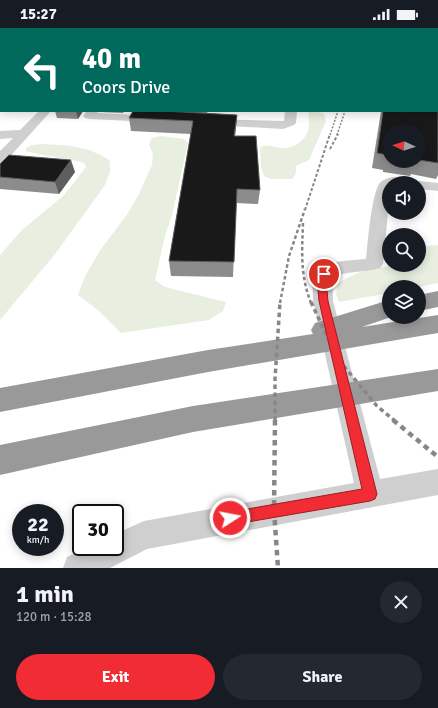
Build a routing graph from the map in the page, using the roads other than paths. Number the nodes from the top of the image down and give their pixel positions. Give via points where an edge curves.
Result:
1 (44, 112) edge
2 (92, 112) edge
3 (291, 112) edge
4 (167, 120) edge
5 (198, 121) edge
6 (23, 134) junction
7 (0, 135) edge
8 (0, 159) edge
9 (426, 186) edge
10 (438, 187) edge
11 (382, 198) edge
12 (438, 299) edge
13 (426, 302) edge
14 (382, 322) edge
15 (426, 323) edge
16 (438, 324) edge
17 (435, 381) edge
18 (0, 400) edge
19 (6, 459) edge
20 (438, 482) edge
21 (370, 494) junction
22 (78, 568) edge

1 - 6 street
2 - 4 street via 89,116
3 - 5 street via 290,123 283,125
6 - 7 street
6 - 8 street
9 - 10 street
11 - 21 street via 374,264 334,269 324,274 322,280 323,301
12 - 13 highway
14 - 18 highway via 243,355
15 - 16 highway
17 - 19 highway via 193,420
20 - 21 street
21 - 22 street via 144,535

